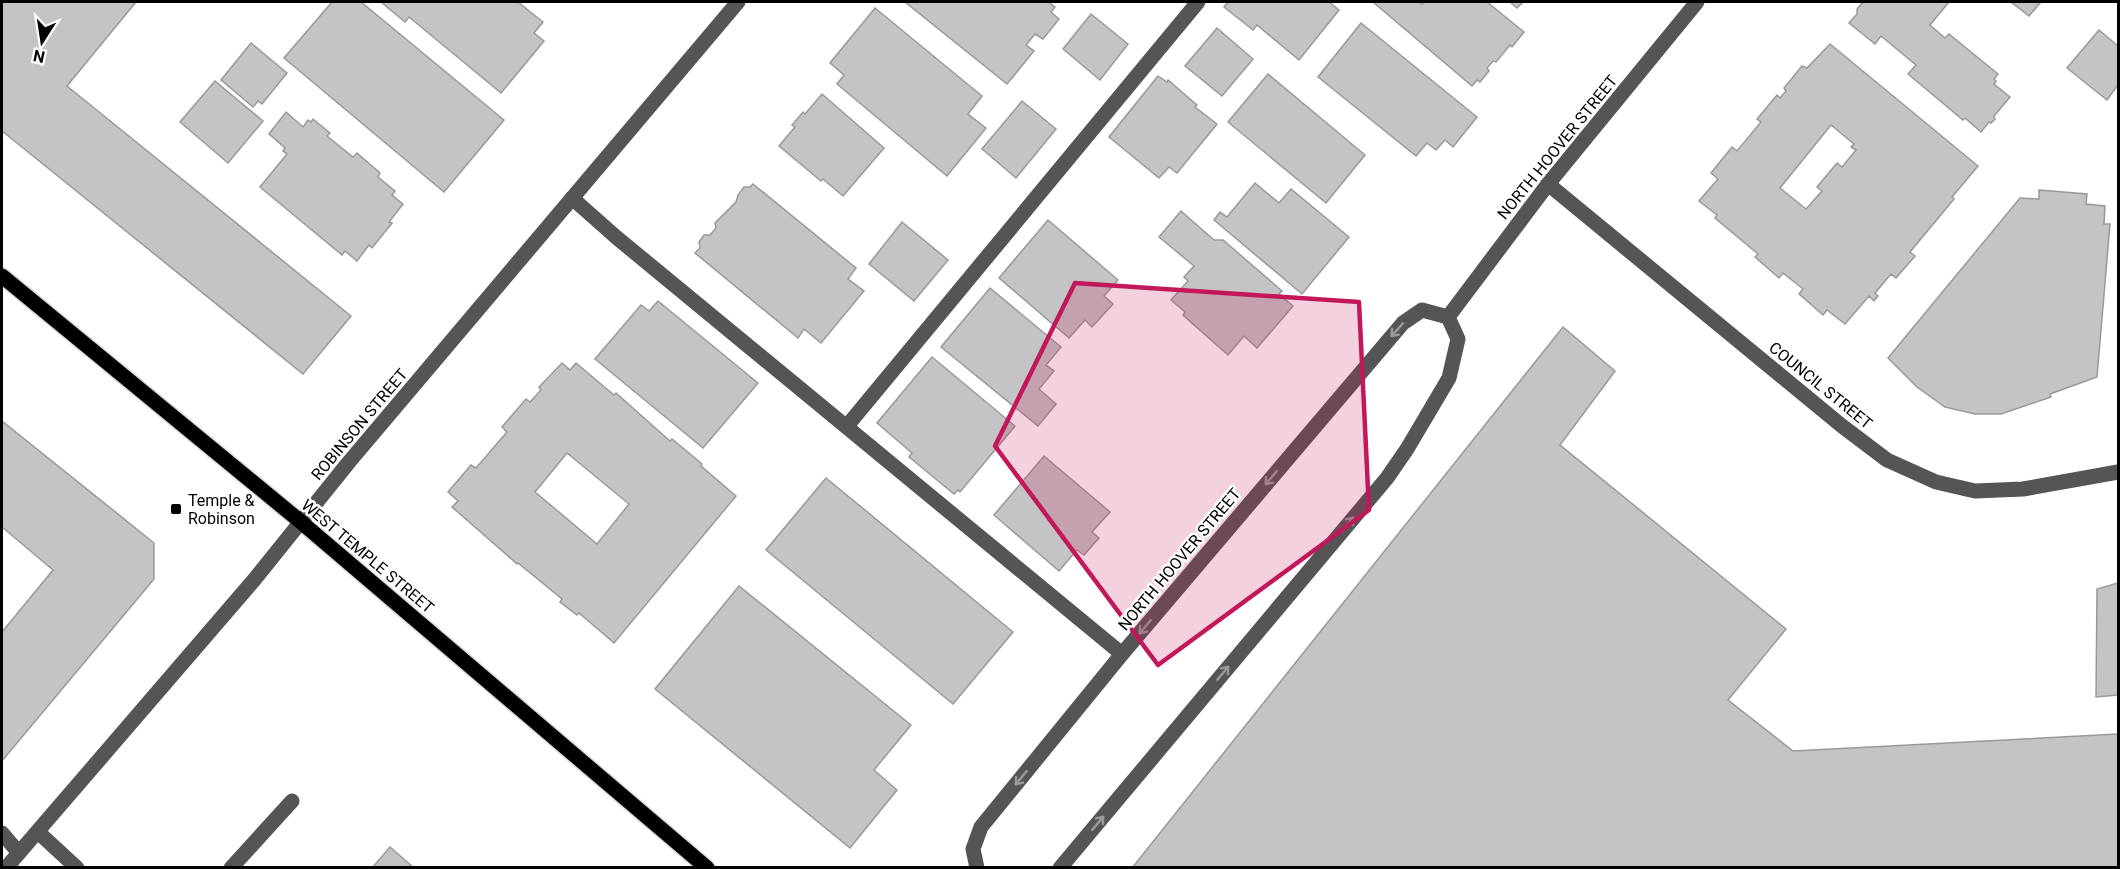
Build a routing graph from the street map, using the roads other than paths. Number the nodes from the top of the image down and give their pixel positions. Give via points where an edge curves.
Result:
1 (738, 2) edge
2 (1198, 2) edge
3 (1697, 2) edge
4 (1548, 184) junction
5 (572, 198) junction
6 (2, 276) edge
7 (1448, 317) junction
8 (847, 426) junction
9 (2118, 472) edge
10 (301, 522) junction
11 (1122, 654) junction
12 (292, 801) dead end
13 (38, 832) junction
14 (2, 833) edge
15 (19, 853) junction
16 (6, 867) edge
17 (77, 867) edge
18 (231, 867) edge
19 (707, 867) edge
20 (977, 867) edge
21 (1060, 867) edge

1 - 5 street, ROBINSON STREET
2 - 8 street
3 - 4 street, NORTH HOOVER STREET
4 - 7 street, NORTH HOOVER STREET
4 - 9 street, COUNCIL STREET via 1887,460 1936,482 1976,490 2023,489
5 - 8 street
5 - 10 street, ROBINSON STREET
6 - 10 main road, WEST TEMPLE STREET
7 -> 11 street, NORTH HOOVER STREET via 1422,310 1403,323
21 -> 7 street via 1407,449 1449,378 1458,339
8 - 11 street
10 - 13 street, ROBINSON STREET
10 - 19 main road, WEST TEMPLE STREET
11 -> 20 street, NORTH HOOVER STREET via 981,827 973,849
12 - 18 street
13 - 15 street, ROBINSON STREET
13 - 17 street
14 - 15 street
15 - 16 street, ROBINSON STREET

